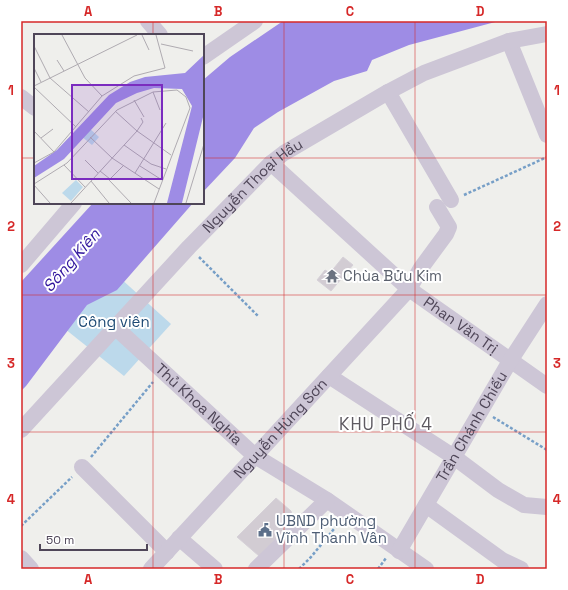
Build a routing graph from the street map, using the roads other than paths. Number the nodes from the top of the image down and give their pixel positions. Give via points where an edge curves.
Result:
1 (148, 21) edge
2 (255, 21) edge
3 (159, 34) edge
4 (547, 34) edge
5 (510, 41) junction
6 (204, 56) edge
7 (388, 92) junction
8 (21, 97) edge
9 (34, 107) edge
10 (547, 135) edge
11 (271, 163) junction
12 (452, 200) road end
13 (73, 204) edge
14 (436, 207) dead end
15 (23, 259) edge
16 (409, 289) junction
17 (547, 304) edge
18 (115, 327) junction
19 (510, 361) junction
20 (329, 376) junction
21 (547, 386) edge
22 (21, 430) edge
23 (255, 456) junction
24 (454, 457) junction
25 (82, 467) road end
26 (327, 500) junction
27 (426, 505) junction
28 (547, 507) edge
29 (179, 538) junction
30 (399, 551) junction
31 (166, 552) junction
32 (21, 558) edge
33 (31, 569) edge
34 (151, 569) edge
35 (215, 569) edge
36 (256, 569) edge
37 (426, 569) edge
38 (521, 569) edge

1 - 3 street
2 - 6 street
4 - 5 street, Nguyễn Thoại Hầu
5 - 7 street, Nguyễn Thoại Hầu via 424,73
5 - 10 street
7 - 11 street, Nguyễn Thoại Hầu via 300,142
7 - 12 street
8 - 9 street
11 - 16 street, Phan Văn Trị
11 - 18 street, Nguyễn Thoại Hầu
13 - 15 street
14 - 16 street, Nguyễn Hùng Sơn via 449,227
16 - 19 street, Phan Văn Trị
16 - 20 street, Nguyễn Hùng Sơn
17 - 19 street, Trần Chánh Chiếu
18 - 22 street, Nguyễn Thoại Hầu
18 - 23 street, Thủ Khoa Nghĩa
19 - 21 street, Phan Văn Trị
19 - 24 street, Trần Chánh Chiếu
20 - 23 street, Nguyễn Hùng Sơn
20 - 24 street
23 - 26 street, Thủ Khoa Nghĩa
23 - 29 street, Nguyễn Hùng Sơn
24 - 27 street, Trần Chánh Chiếu
24 - 28 street via 498,490 524,505
25 - 31 street
26 - 30 street, Thủ Khoa Nghĩa
26 - 36 street
27 - 30 street, Trần Chánh Chiếu
27 - 38 street via 502,560
29 - 31 street, Nguyễn Hùng Sơn
29 - 35 street
30 - 37 street, Thủ Khoa Nghĩa
31 - 34 street, Nguyễn Hùng Sơn
32 - 33 street

